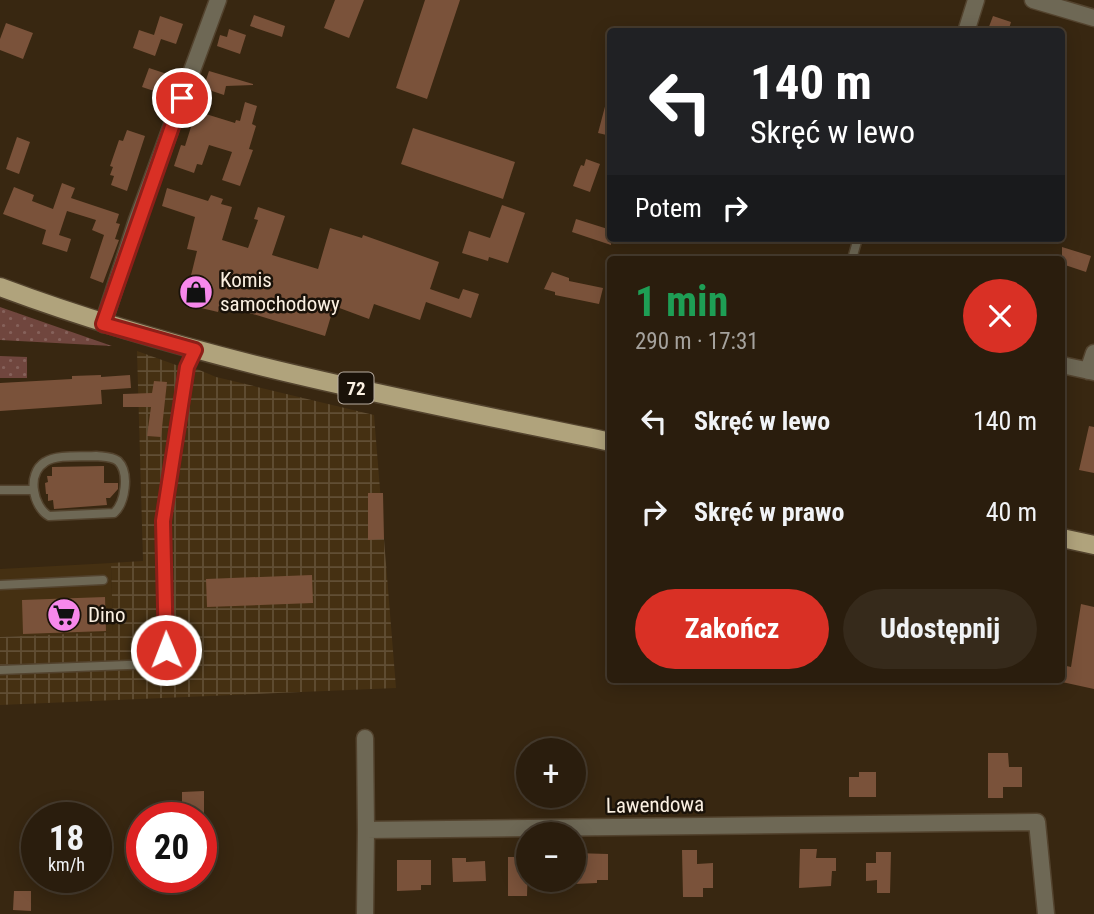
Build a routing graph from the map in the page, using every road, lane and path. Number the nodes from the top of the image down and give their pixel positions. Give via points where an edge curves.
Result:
1 (218, 0) edge
2 (976, 0) edge
3 (1033, 0) edge
4 (1094, 18) edge
5 (966, 28) edge
6 (0, 287) edge
7 (103, 324) junction
8 (195, 350) junction
9 (1094, 353) edge
10 (1065, 366) edge
11 (1091, 372) edge
12 (607, 441) edge
13 (34, 489) junction
14 (0, 490) edge
15 (1065, 539) edge
16 (1094, 545) edge
17 (103, 580) dead end
18 (0, 584) edge
19 (0, 670) edge
20 (365, 738) dead end
21 (366, 830) junction
22 (365, 914) edge
23 (1046, 914) edge

1 - 7 street
2 - 5 street
3 - 4 street
6 - 7 main road, 72
7 - 8 main road, 72
8 - 12 main road, 72
8 - 19 lane via 187,367 163,521 166,650 162,659 153,664
9 - 11 street
10 - 11 street
13 - 13 lane via 37,505 49,516 114,513 124,494 124,471 111,457 55,459 44,462 37,471
13 - 14 lane
15 - 16 main road
17 - 18 lane
20 - 21 street
21 - 22 street
21 - 23 street, Lawendowa via 1037,822

